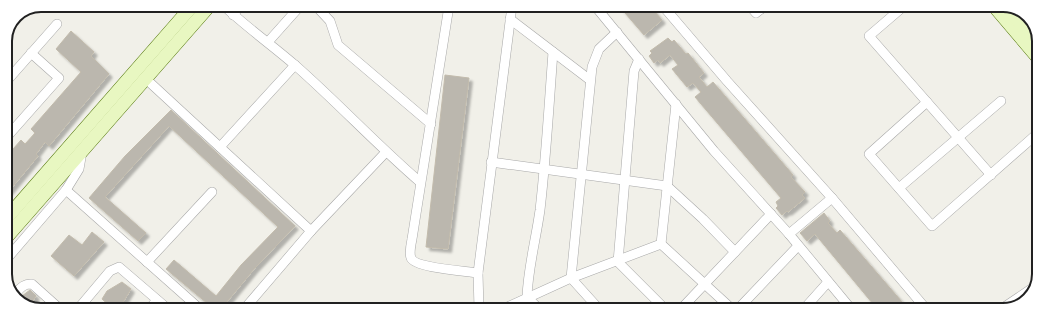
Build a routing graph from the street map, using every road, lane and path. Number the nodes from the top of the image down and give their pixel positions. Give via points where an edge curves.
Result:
1 (187, 12) edge
2 (204, 12) edge
3 (230, 12) edge
4 (235, 12) edge
5 (295, 12) edge
6 (322, 12) edge
7 (448, 12) edge
8 (511, 12) edge
9 (600, 12) edge
10 (668, 12) edge
11 (897, 12) edge
12 (999, 12) edge
13 (233, 15) junction
14 (510, 19) junction
15 (1023, 21) edge
16 (57, 24) dead end
17 (617, 32) junction
18 (1031, 32) edge
19 (268, 42) junction
20 (1032, 51) edge
21 (553, 52) junction
22 (31, 53) junction
23 (639, 59) junction
24 (295, 65) junction
25 (12, 75) edge
26 (146, 79) junction
27 (590, 80) junction
28 (1001, 101) dead end
29 (927, 102) junction
30 (676, 104) junction
31 (431, 124) junction
32 (12, 131) edge
33 (958, 138) junction
34 (1032, 138) edge
35 (220, 147) junction
36 (82, 152) junction
37 (386, 152) junction
38 (491, 162) junction
39 (544, 169) junction
40 (581, 174) junction
41 (990, 175) junction
42 (625, 180) junction
43 (420, 182) junction
44 (667, 186) junction
45 (899, 188) junction
46 (66, 190) junction
47 (212, 192) dead end
48 (832, 198) junction
49 (12, 211) edge
50 (771, 214) junction
51 (12, 231) edge
52 (311, 231) junction
53 (789, 234) junction
54 (661, 244) junction
55 (798, 246) junction
56 (735, 252) junction
57 (12, 253) edge
58 (147, 262) junction
59 (618, 262) junction
60 (478, 273) junction
61 (571, 278) junction
62 (828, 282) junction
63 (704, 284) junction
64 (18, 291) edge
65 (1022, 295) edge
66 (526, 298) junction
67 (157, 300) junction
68 (1014, 300) edge
69 (53, 303) edge
70 (83, 303) edge
71 (154, 303) edge
72 (161, 303) edge
73 (193, 303) edge
74 (249, 303) edge
75 (479, 303) edge
76 (516, 303) edge
77 (532, 303) edge
78 (593, 303) edge
79 (659, 303) edge
80 (686, 303) edge
81 (725, 303) edge
82 (744, 303) edge
83 (809, 303) edge
84 (846, 303) edge
85 (921, 303) edge

1 - 49 main road
2 - 26 main road
3 - 13 street
4 - 13 street
5 - 19 street
6 - 31 street via 330,21 338,45
7 - 31 street
8 - 14 street
9 - 17 street
10 - 48 street
11 - 29 street via 869,36
12 - 20 main road
13 - 19 street
14 - 21 street
14 - 38 street
15 - 18 main road
16 - 22 street
17 - 23 street
17 - 27 street via 599,49
19 - 24 street
21 - 27 street
21 - 39 street
22 - 25 street
22 - 32 street via 59,78
23 - 30 street
23 - 42 street via 634,71
24 - 35 street
24 - 37 street
26 - 35 street
26 - 36 main road
27 - 40 street
28 - 33 street
29 - 33 street
29 - 45 street via 869,154
30 - 44 street
30 - 50 street
31 - 43 street
33 - 41 street
33 - 45 street
34 - 41 street
35 - 52 street
36 - 46 street via 79,169
36 - 51 main road
37 - 43 street
37 - 52 street
38 - 39 street
38 - 60 street
39 - 40 street
39 - 66 street
40 - 42 street
40 - 61 street
41 - 45 street via 932,226
42 - 44 street
42 - 59 street
43 - 60 street via 411,257 415,262 425,266
44 - 54 street
44 - 56 street
46 - 57 street
46 - 58 street
47 - 58 street
48 - 53 street
48 - 85 street
50 - 53 street
50 - 56 street
52 - 74 street
53 - 55 street
54 - 59 street
54 - 63 street
55 - 62 street
55 - 82 street
56 - 63 street
58 - 73 street
59 - 61 street
59 - 79 street
60 - 75 street
61 - 66 street
61 - 78 street
62 - 83 street
62 - 84 street
63 - 80 street
63 - 81 street
64 - 69 street via 27,284 32,284
65 - 68 street
66 - 76 street
66 - 77 street
67 - 70 street via 119,267 110,271
67 - 71 street
67 - 72 street

